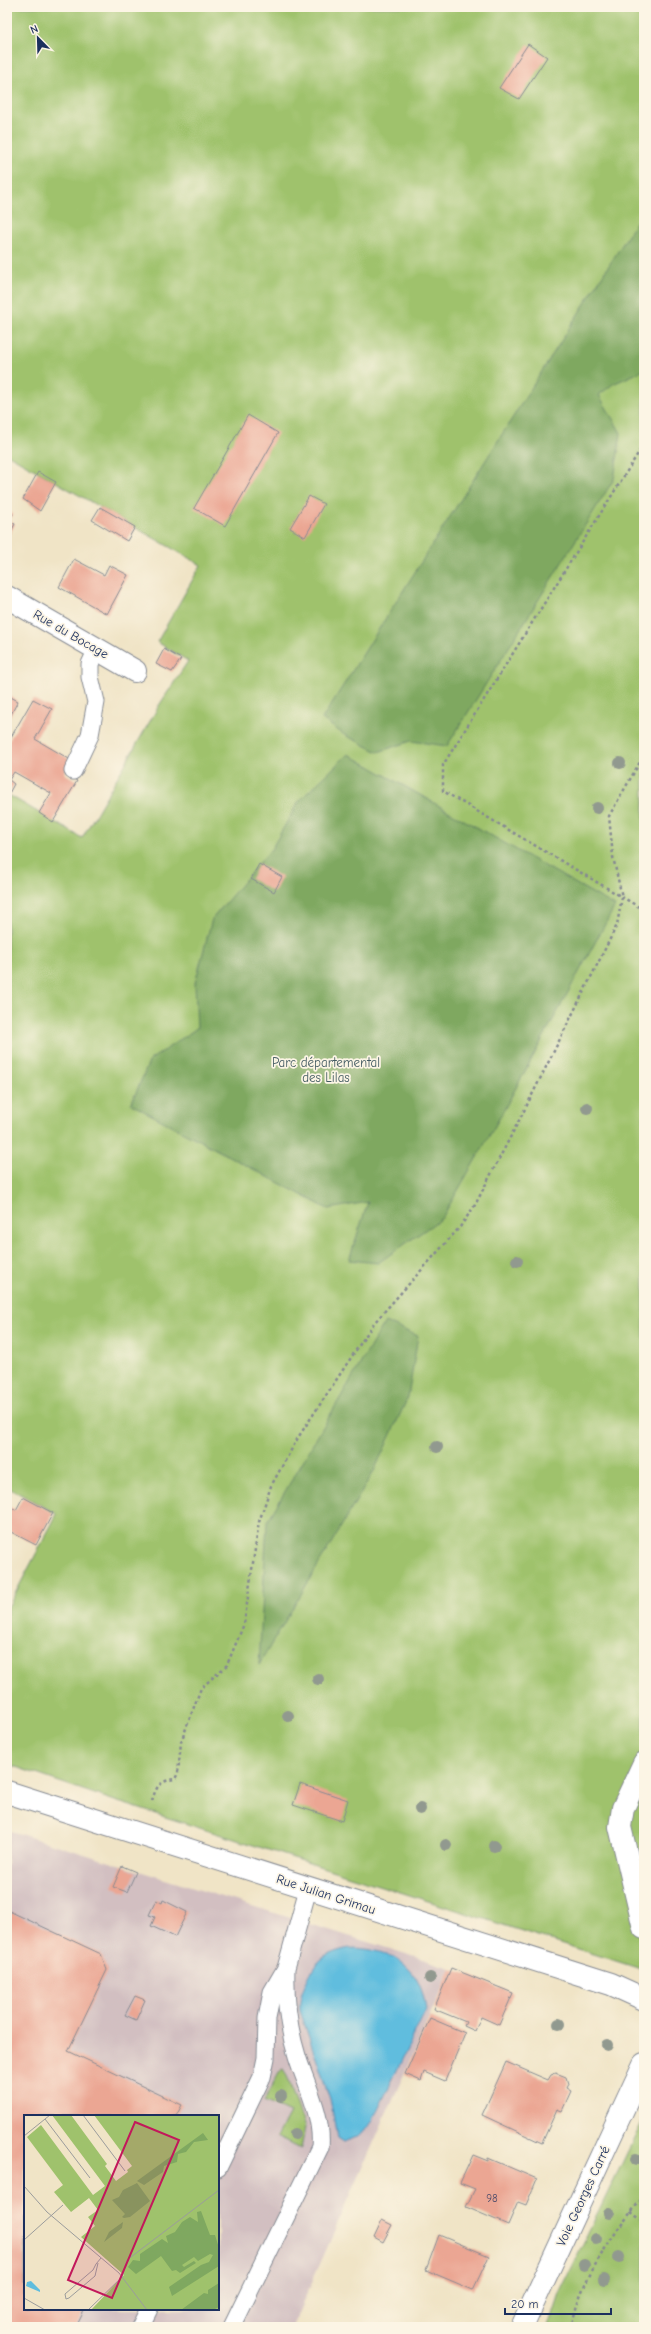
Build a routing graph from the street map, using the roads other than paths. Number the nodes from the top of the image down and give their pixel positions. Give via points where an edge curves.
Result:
1 (7, 596) edge
2 (97, 649) junction
3 (135, 672) dead end
4 (73, 771) dead end
5 (644, 1763) edge
6 (7, 1792) edge
7 (308, 1889) junction
8 (644, 1928) edge
9 (286, 1968) junction
10 (644, 1998) edge
11 (644, 2064) edge
12 (219, 2166) edge
13 (148, 2310) edge
14 (140, 2327) edge
15 (232, 2327) edge
16 (522, 2327) edge

1 - 2 street, Rue du Bocage
2 - 3 street, Rue du Bocage
2 - 4 lane via 90,664 90,677 96,702 90,735
5 - 8 street via 623,1808 620,1827
6 - 7 street, Rue Julian Grimau
7 - 9 lane
7 - 10 street, Rue Julian Grimau via 611,1984
9 - 12 lane via 272,1992 262,2078
9 - 15 lane via 285,2001 288,2019 296,2055 318,2119 320,2147
11 - 16 street, Voie Georges Carré
13 - 14 lane

